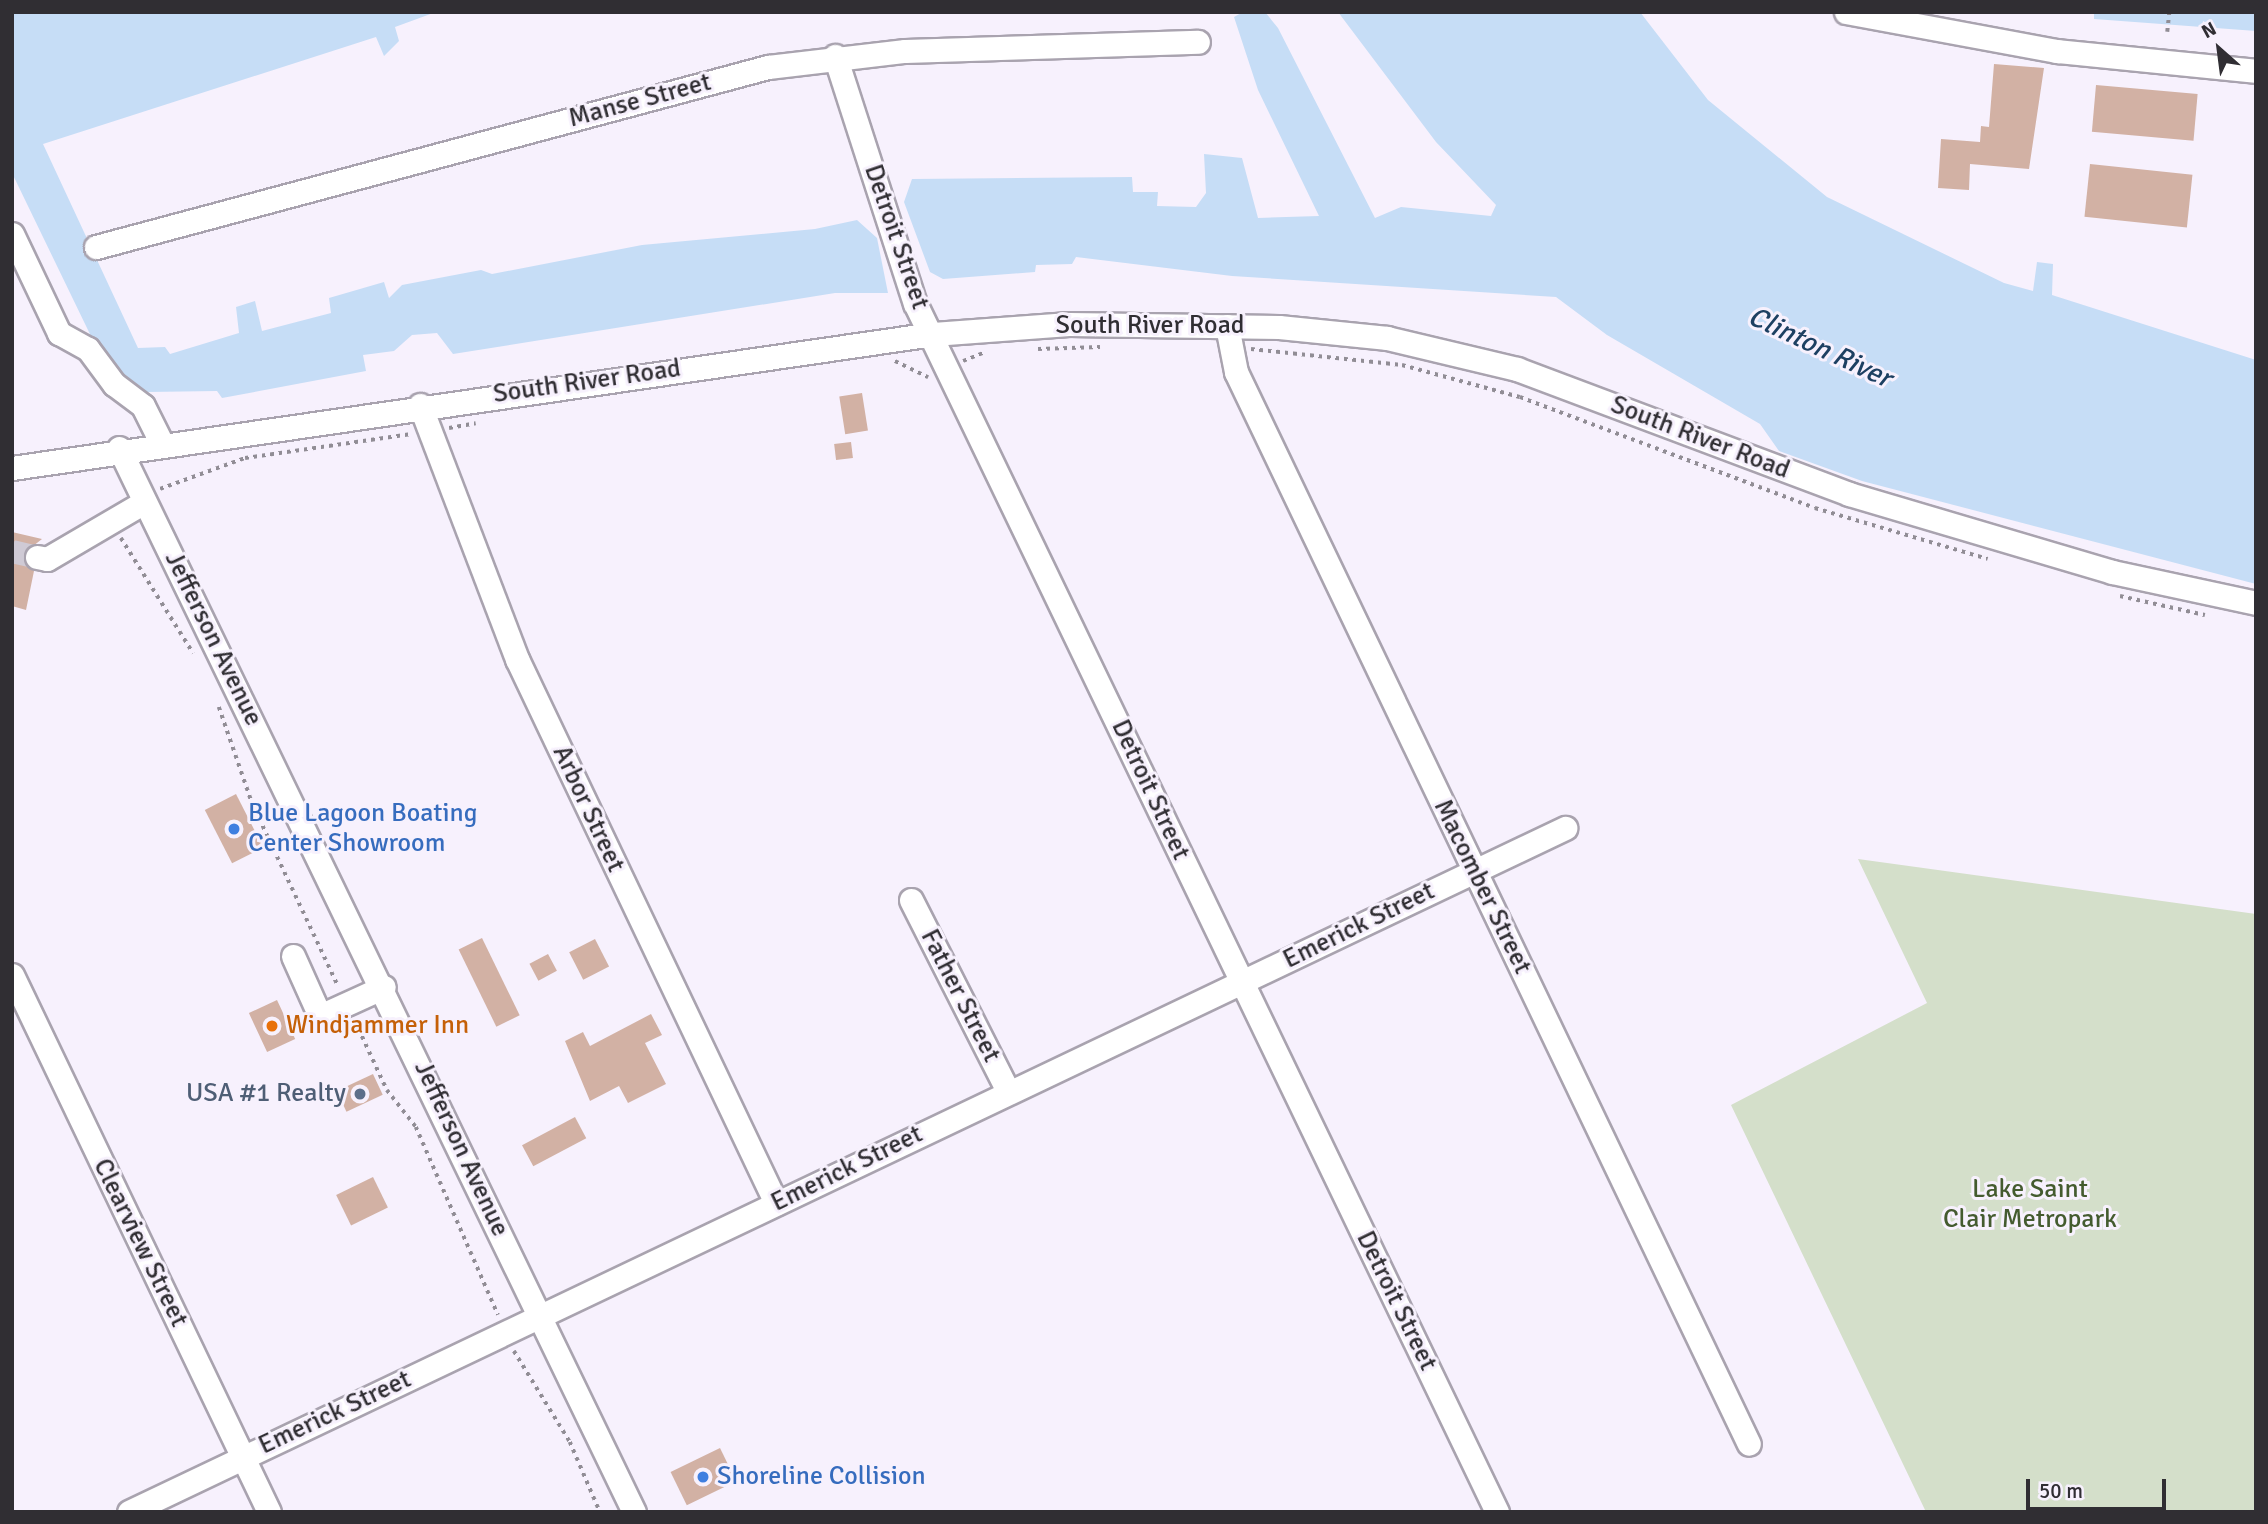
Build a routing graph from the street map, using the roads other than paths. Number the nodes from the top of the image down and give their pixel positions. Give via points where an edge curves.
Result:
1 (1846, 12) edge
2 (1198, 42) dead end
3 (835, 56) junction
4 (2256, 71) edge
5 (12, 234) edge
6 (96, 247) dead end
7 (933, 334) junction
8 (1229, 337) junction
9 (420, 405) junction
10 (161, 442) junction
11 (119, 448) junction
12 (12, 468) edge
13 (142, 497) junction
14 (37, 557) tunnel mouth
15 (2256, 603) edge
16 (1565, 828) dead end
17 (1472, 870) junction
18 (911, 900) dead end
19 (293, 956) dead end
20 (12, 975) edge
21 (1242, 984) junction
22 (384, 987) junction
23 (1009, 1091) junction
24 (776, 1203) junction
25 (541, 1317) junction
26 (1749, 1444) dead end
27 (242, 1456) junction
28 (129, 1512) edge
29 (269, 1512) edge
30 (634, 1512) edge
31 (1497, 1512) edge

1 - 4 street via 2057,51
2 - 3 street, Manse Street
3 - 6 street, Manse Street via 768,67
3 - 7 street, Detroit Street via 915,303
5 - 10 street via 59,333 88,348 114,384 144,406
7 - 8 street, South River Road via 1069,324
7 - 9 street, South River Road via 664,381
7 - 21 street, Detroit Street
8 - 15 street, South River Road via 1387,338 1517,369 1849,494 2112,572
8 - 17 street, Macomber Street via 1236,372
9 - 10 street, South River Road
9 - 24 street, Arbor Street via 517,659
10 - 11 street, South River Road
11 - 12 street, South River Road
11 - 13 street, Jefferson Avenue
13 - 14 street via 47,559
13 - 22 street, Jefferson Avenue
16 - 17 street, Emerick Street
17 - 21 street, Emerick Street
17 - 26 street, Macomber Street
18 - 23 street, Father Street
19 - 22 street via 320,1016
20 - 27 street, Clearview Street
21 - 23 street, Emerick Street
21 - 31 street, Detroit Street
22 - 25 street, Jefferson Avenue
23 - 24 street, Emerick Street
24 - 25 street, Emerick Street
25 - 27 street, Emerick Street
25 - 30 street, Jefferson Avenue
27 - 28 street, Emerick Street
27 - 29 street, Clearview Street

